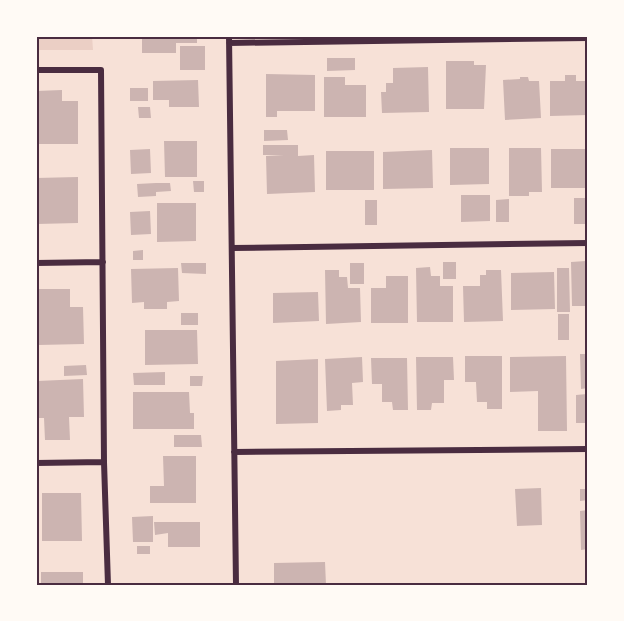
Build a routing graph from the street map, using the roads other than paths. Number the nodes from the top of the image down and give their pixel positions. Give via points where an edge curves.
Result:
1 (588, 38) edge
2 (229, 39) edge
3 (36, 70) edge
4 (588, 243) edge
5 (232, 248) junction
6 (103, 262) junction
7 (36, 263) edge
8 (588, 449) edge
9 (234, 452) junction
10 (104, 462) junction
11 (36, 463) edge
12 (108, 585) edge
13 (236, 585) edge

1 - 2 street
2 - 5 street
3 - 6 street via 101,70
4 - 5 street
5 - 9 street
6 - 7 street
6 - 10 street
8 - 9 street
9 - 13 street
10 - 11 street
10 - 12 street

